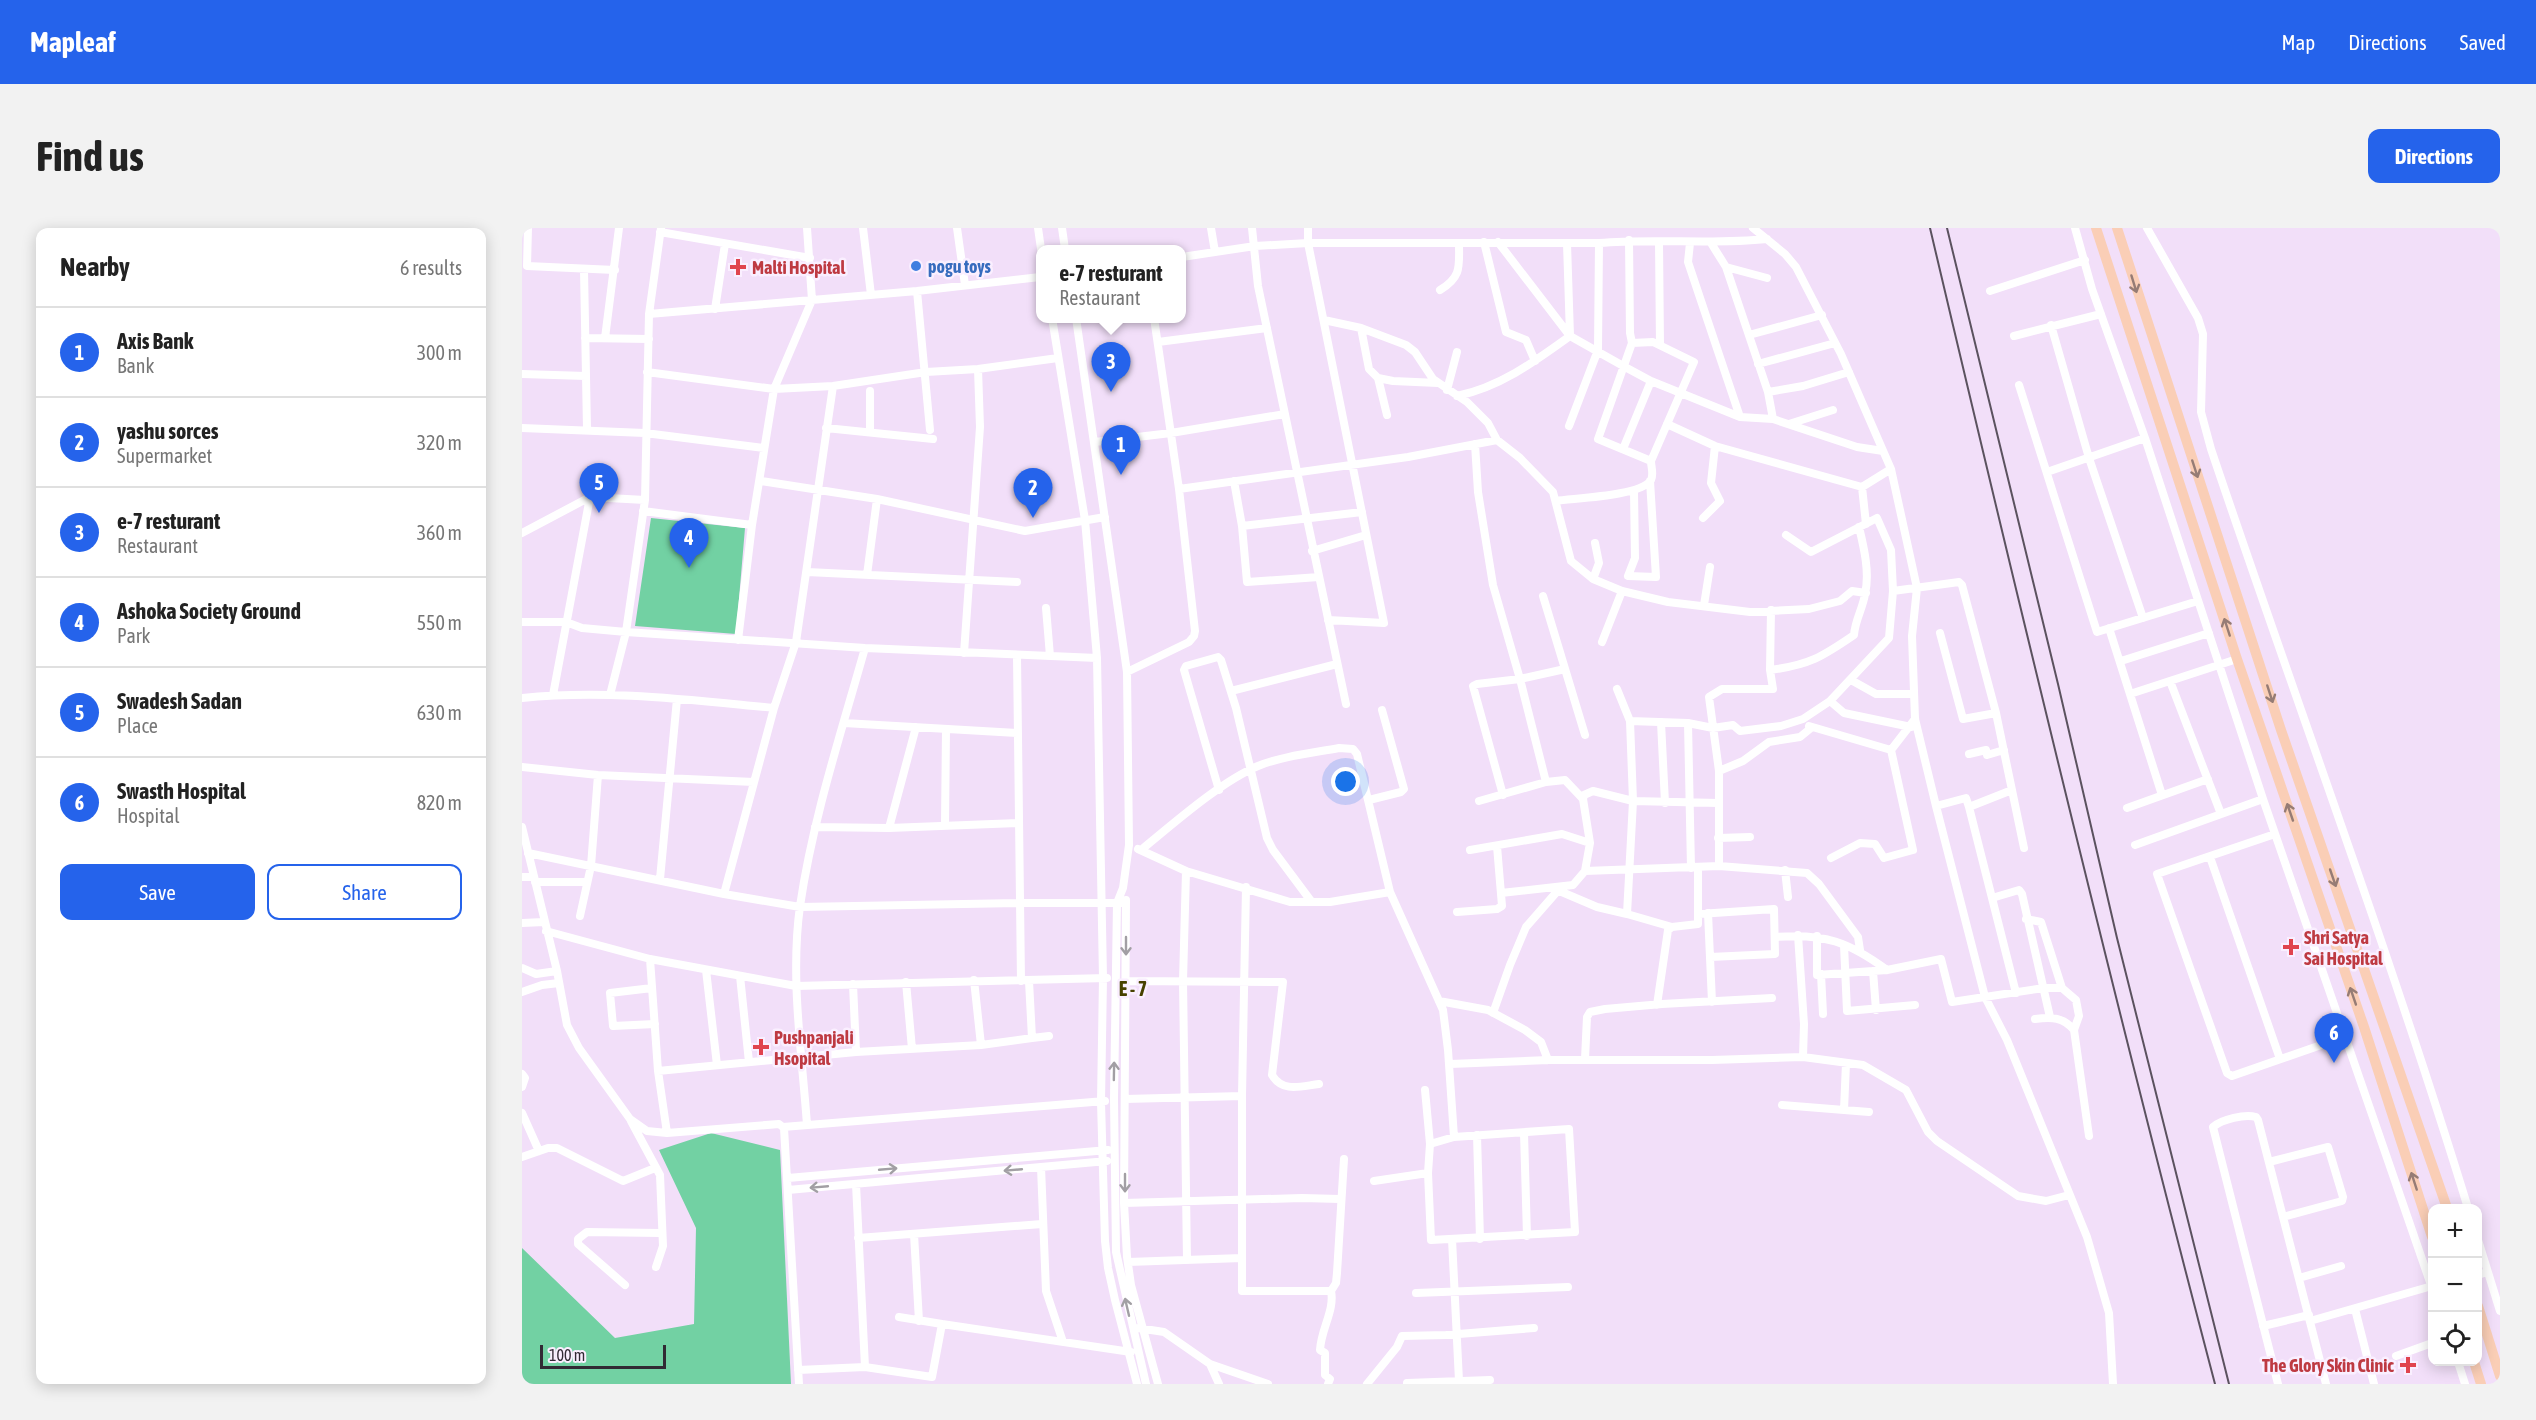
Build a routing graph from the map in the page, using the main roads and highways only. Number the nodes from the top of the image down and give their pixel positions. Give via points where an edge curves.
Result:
1 (2096, 228) edge
2 (2117, 228) edge
3 (2444, 1204) edge
4 (2428, 1222) edge
5 (2480, 1312) edge
6 (2475, 1366) edge
7 (2500, 1376) edge
8 (2481, 1384) edge

4 -> 1 main road
2 -> 3 main road via 2281,730
5 - 7 main road
6 - 8 main road

